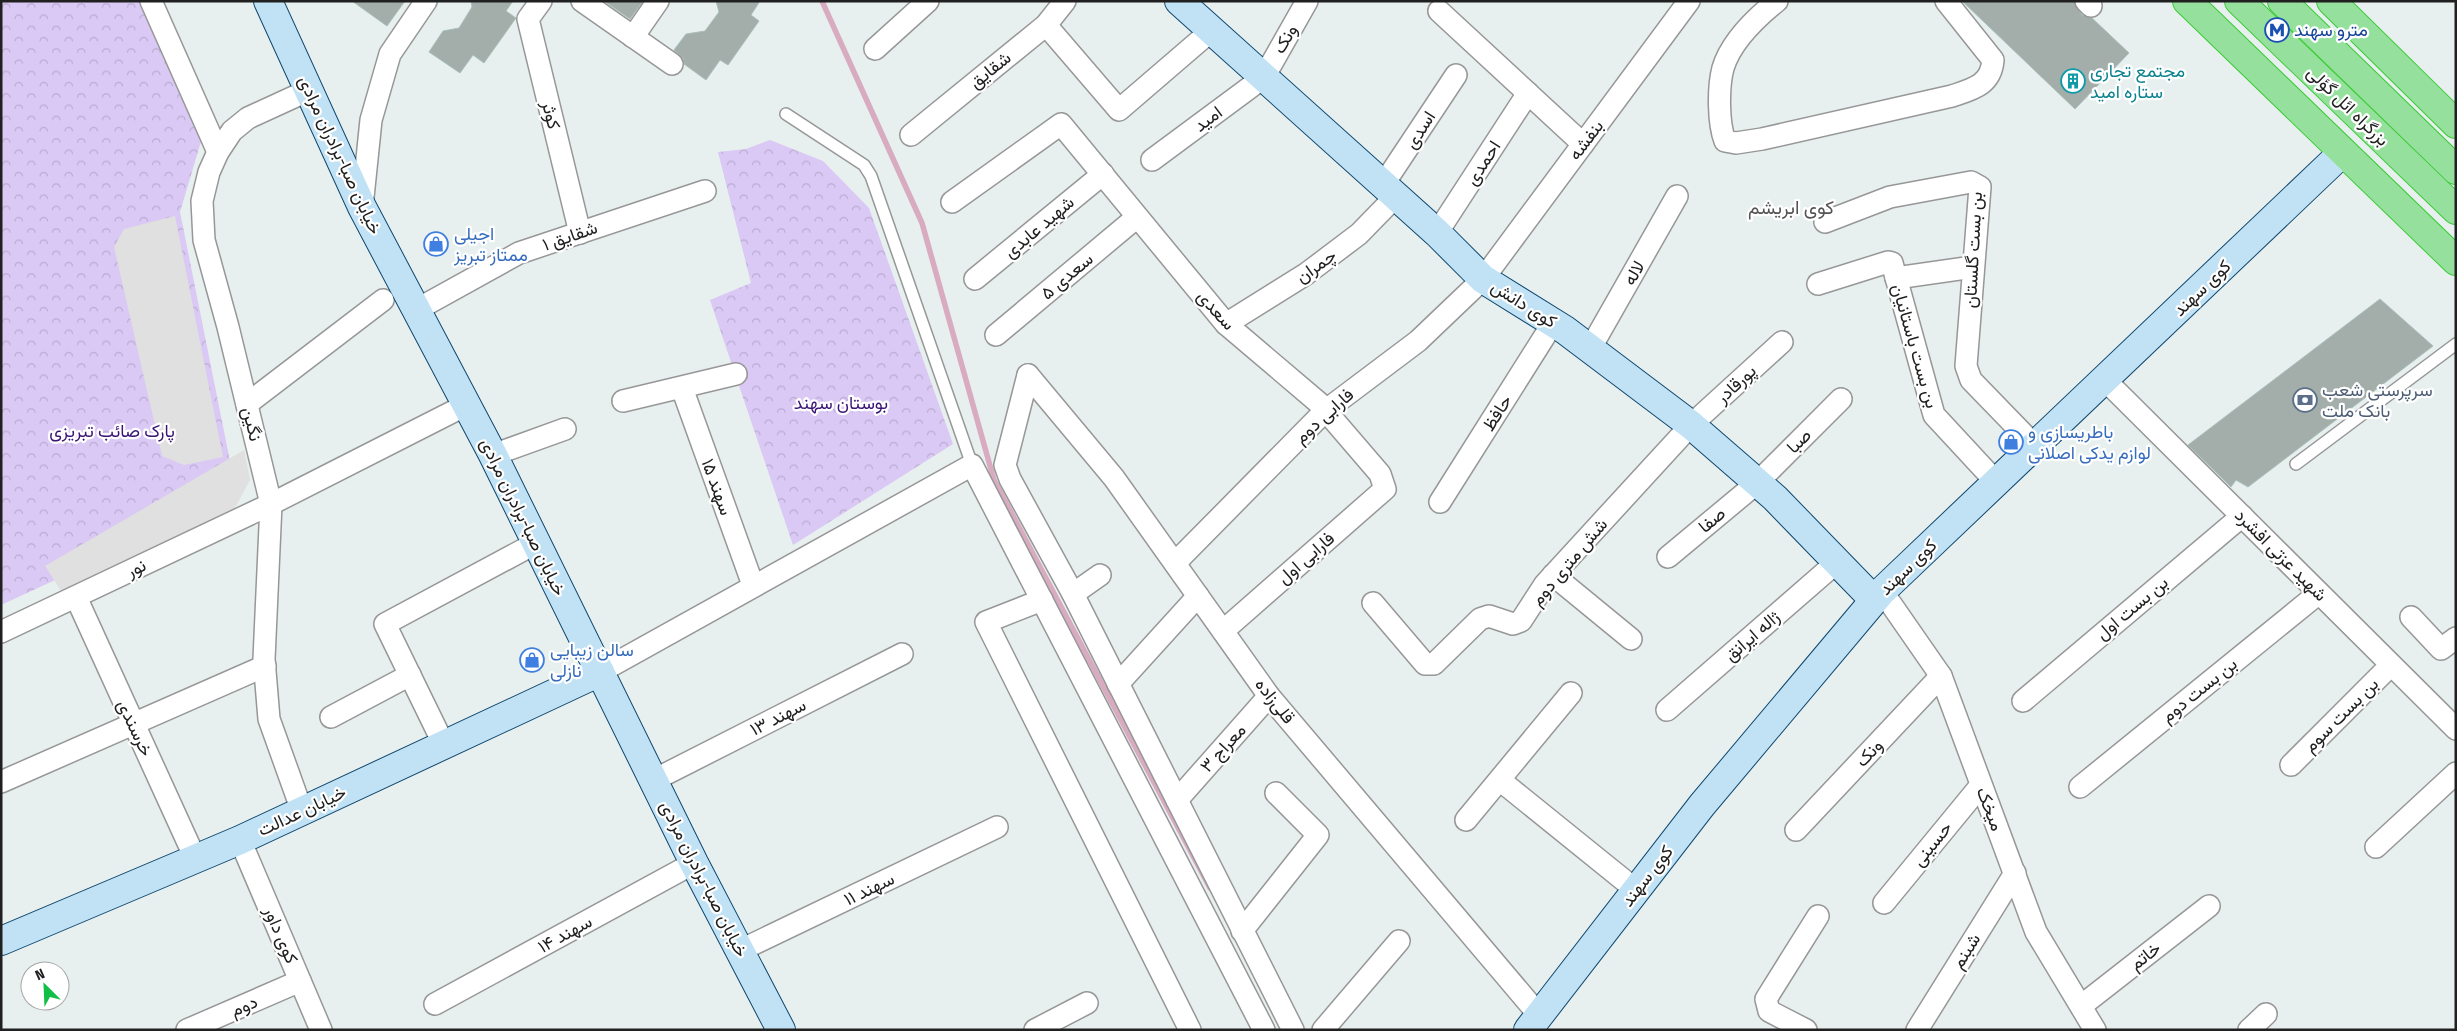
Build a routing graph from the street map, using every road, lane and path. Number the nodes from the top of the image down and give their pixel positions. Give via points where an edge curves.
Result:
1 (150, 1) edge
2 (268, 1) edge
3 (426, 1) edge
4 (541, 1) edge
5 (582, 1) edge
6 (658, 1) edge
7 (928, 1) edge
8 (1065, 1) edge
9 (1178, 1) edge
10 (1307, 1) edge
11 (1689, 1) edge
12 (1777, 1) edge
13 (1946, 1) edge
14 (2187, 1) edge
15 (2239, 1) edge
16 (2282, 1) edge
17 (2331, 1) edge
18 (1439, 10) dead end
19 (1046, 25) junction
20 (1212, 30) junction
21 (633, 37) junction
22 (875, 49) dead end
23 (672, 64) dead end
24 (1456, 75) dead end
25 (1264, 77) junction
26 (309, 90) junction
27 (1528, 93) junction
28 (786, 114) dead end
29 (2456, 124) edge
30 (911, 135) dead end
31 (1583, 144) junction
32 (218, 152) junction
33 (2342, 153) junction
34 (1152, 160) dead end
35 (2456, 170) edge
36 (1102, 174) junction
37 (705, 191) dead end
38 (1390, 191) junction
39 (1677, 196) dead end
40 (952, 202) dead end
41 (362, 207) junction
42 (2456, 210) edge
43 (1137, 216) junction
44 (1825, 222) dead end
45 (580, 233) junction
46 (1437, 233) junction
47 (2456, 261) edge
48 (1973, 267) junction
49 (1896, 278) junction
50 (975, 279) dead end
51 (1483, 279) junction
52 (1818, 284) dead end
53 (383, 300) dead end
54 (416, 310) junction
55 (1554, 323) junction
56 (1226, 324) junction
57 (996, 336) dead end
58 (1782, 342) dead end
59 (2456, 344) edge
60 (1590, 349) junction
61 (736, 374) dead end
62 (2105, 380) junction
63 (682, 388) junction
64 (1841, 399) dead end
65 (623, 401) dead end
66 (247, 404) junction
67 (466, 405) junction
68 (1325, 411) junction
69 (1691, 425) junction
70 (565, 429) dead end
71 (2035, 446) junction
72 (493, 455) junction
73 (2296, 464) dead end
74 (972, 465) junction
75 (1384, 483) joint
76 (1757, 483) junction
77 (1997, 483) junction
78 (1440, 502) dead end
79 (271, 504) junction
80 (2242, 516) junction
81 (536, 543) junction
82 (1668, 557) dead end
83 (1837, 562) junction
84 (1175, 563) junction
85 (1100, 575) dead end
86 (1553, 575) junction
87 (753, 585) junction
88 (2319, 593) junction
89 (1072, 594) junction
90 (1198, 596) junction
91 (1878, 596) junction
92 (76, 597) junction
93 (1042, 600) junction
94 (1373, 603) dead end
95 (2411, 617) dead end
96 (1223, 631) junction
97 (1, 632) edge
98 (2456, 638) edge
99 (1631, 639) dead end
100 (902, 654) dead end
101 (2392, 665) junction
102 (265, 666) junction
103 (600, 672) junction
104 (410, 675) junction
105 (1941, 676) junction
106 (1118, 684) junction
107 (1571, 693) dead end
108 (1269, 696) junction
109 (2023, 700) dead end
110 (1667, 710) dead end
111 (331, 717) dead end
112 (134, 724) junction
113 (2456, 729) edge
114 (444, 745) junction
115 (2291, 765) dead end
116 (2456, 773) edge
117 (654, 780) junction
118 (1501, 781) junction
119 (1, 782) edge
120 (1981, 785) junction
121 (2080, 787) dead end
122 (1276, 793) dead end
123 (1177, 800) junction
124 (302, 811) junction
125 (1466, 820) dead end
126 (997, 827) dead end
127 (1796, 830) dead end
128 (240, 840) junction
129 (2376, 846) dead end
130 (195, 858) junction
131 (694, 863) junction
132 (2015, 873) junction
133 (1636, 890) junction
134 (1884, 903) dead end
135 (2209, 906) dead end
136 (1818, 916) dead end
137 (1242, 931) junction
138 (1, 941) edge
139 (1399, 941) dead end
140 (741, 950) junction
141 (300, 981) junction
142 (1087, 1003) dead end
143 (436, 1004) dead end
144 (2081, 1006) junction
145 (2266, 1014) dead end
146 (1533, 1022) edge
147 (187, 1030) edge
148 (321, 1030) edge
149 (782, 1030) edge
150 (1035, 1030) edge
151 (1190, 1030) edge
152 (1264, 1030) edge
153 (1293, 1030) edge
154 (1323, 1030) edge
155 (1806, 1030) edge
156 (1917, 1030) edge
157 (2095, 1030) edge
158 (2249, 1030) edge

1 - 32 street
2 - 26 main road, خیابان صبا-برادران مرادی
3 - 41 street via 390,54 371,120
4 - 45 street, کوثر via 528,19
5 - 21 street
6 - 21 street
7 - 22 street
8 - 19 street, شقایق
9 - 20 main road, کوی دانش
10 - 25 street, ونک
11 - 31 street, بنفشه
12 - 13 street via 1763,12 1736,44 1723,67 1720,107 1721,132 1725,141 1736,143 1762,139 1952,96 1985,81 1992,72 1993,60
14 - 33 highway
15 - 42 highway, بزرگراه ائل گؤلی
16 - 35 highway, بزرگراه ائل گؤلی
17 - 29 highway
18 - 27 street
19 - 20 street via 1119,110
19 - 30 street, شقایق
20 - 25 main road, کوی دانش
21 - 23 street
24 - 38 street, اسدی
25 - 34 street, امید
25 - 38 main road, کوی دانش
26 - 32 street, نگین via 248,118 232,131
26 - 41 main road, خیابان صبا-برادران مرادی
27 - 31 street
27 - 46 street, احمدی
28 - 74 lane via 864,165 871,176
31 - 51 street, بنفشه
32 - 66 street, نگین via 202,201 204,240
33 - 47 highway
33 - 62 main road, کوی سهند
36 - 40 street, سعدی via 1061,124
36 - 43 street, سعدی
36 - 50 street, شهید عابدی
37 - 45 street, شقایق ۱
38 - 46 main road, کوی دانش
38 - 56 street, چمران via 1360,234 1306,274
39 - 60 street, لاله
41 - 54 main road, خیابان صبا-برادران مرادی
43 - 56 street, سعدی
43 - 57 street, سعدی ۵
44 - 48 street, بن بست گلستان via 1890,197 1971,182 1980,187
45 - 54 street, شقایق ۱ via 519,253
46 - 51 main road, کوی دانش
48 - 49 street
48 - 71 street, بن بست گلستان via 1968,374
49 - 52 street, بن بست باستانیان via 1894,266 1888,262
49 - 77 street, بن بست باستانیان via 1934,415
51 - 55 main road, کوی دانش
51 - 68 street, فارابی دوم via 1418,340
53 - 66 street
54 - 67 main road, خیابان صبا-برادران مرادی
55 - 60 main road, کوی دانش
55 - 78 street, حافظ
56 - 68 street, سعدی
58 - 69 street, پورقادر
59 - 73 lane
60 - 69 main road, کوی دانش
61 - 63 street
62 - 71 main road, کوی سهند
62 - 80 street, شهید عزتی افشرد
63 - 65 street
63 - 87 street, سهند ۱۵
64 - 76 street, صبا
66 - 79 street, نگین
67 - 72 main road, خیابان صبا-برادران مرادی
67 - 79 street, نور
68 - 75 street, سعدی via 1380,474
68 - 84 street, فارابی دوم
69 - 76 main road, کوی دانش
69 - 86 street, شش متری دوم
70 - 72 street
71 - 77 main road, کوی سهند
72 - 81 main road, خیابان صبا-برادران مرادی
74 - 87 street
74 - 93 street
75 - 96 street, فارابی اول via 1385,489
76 - 82 street, صفا
76 - 83 main road, کوی دانش
77 - 91 main road, کوی سهند
79 - 92 street, نور
79 - 102 street, نگین
80 - 88 street, شهید عزتی افشرد
80 - 109 street, بن بست اول
81 - 103 main road, خیابان صبا-برادران مرادی
81 - 104 street via 385,624
83 - 91 main road, کوی دانش
83 - 110 street, ژاله ایرانق
84 - 89 street, قلی‌زاده via 1114,478 1028,375 1005,465
84 - 90 street, قلی‌زاده
85 - 89 street
86 - 94 street, شش متری دوم via 1521,621 1513,624 1489,616 1480,619 1430,665 1425,664
86 - 99 street
87 - 103 street
88 - 101 street, شهید عزتی افشرد
88 - 121 street, بن بست دوم
89 - 106 street
90 - 96 street, قلی‌زاده
90 - 106 street
91 - 105 street, میخک
91 - 133 main road, کوی سهند via 1702,805
92 - 97 street, نور
92 - 112 street, خرسندی
93 - 151 street via 986,622
93 - 152 street
95 - 98 street via 2441,649
96 - 108 street, قلی‌زاده
100 - 117 street, سهند ۱۳
101 - 113 street, شهید عزتی افشرد
101 - 115 street, بن بست سوم
102 - 112 street
102 - 124 street, نگین via 269,719
103 - 114 main road, خیابان عدالت
103 - 117 main road, خیابان صبا-برادران مرادی
104 - 111 street
104 - 114 street
105 - 120 street, میخک
105 - 127 street, ونک
106 - 123 street
107 - 118 street
108 - 123 street, معراج ۳
108 - 146 street, قلی‌زاده
112 - 119 street
112 - 130 street, خرسندی
114 - 124 main road, خیابان عدالت
116 - 129 street
117 - 131 main road, خیابان صبا-برادران مرادی
118 - 125 street
118 - 133 street
120 - 132 street, میخک
120 - 134 street, حسینی
122 - 137 street via 1318,835
123 - 137 street
124 - 128 main road, خیابان عدالت
126 - 140 street, سهند ۱۱
128 - 130 main road, خیابان عدالت
128 - 141 street, کوی داور
130 - 138 main road, خیابان عدالت
131 - 140 main road, خیابان صبا-برادران مرادی
131 - 143 street, سهند ۱۴
132 - 144 street, میخک via 2036,932
132 - 156 street, شبنم
133 - 146 main road, کوی سهند
135 - 144 street, خاتم
136 - 155 street via 1766,999 1769,1011
137 - 153 street
139 - 154 street
140 - 149 main road, خیابان صبا-برادران مرادی
141 - 147 street, دوم
141 - 148 street, کوی داور
142 - 150 street
144 - 157 street, میخک
145 - 158 street

